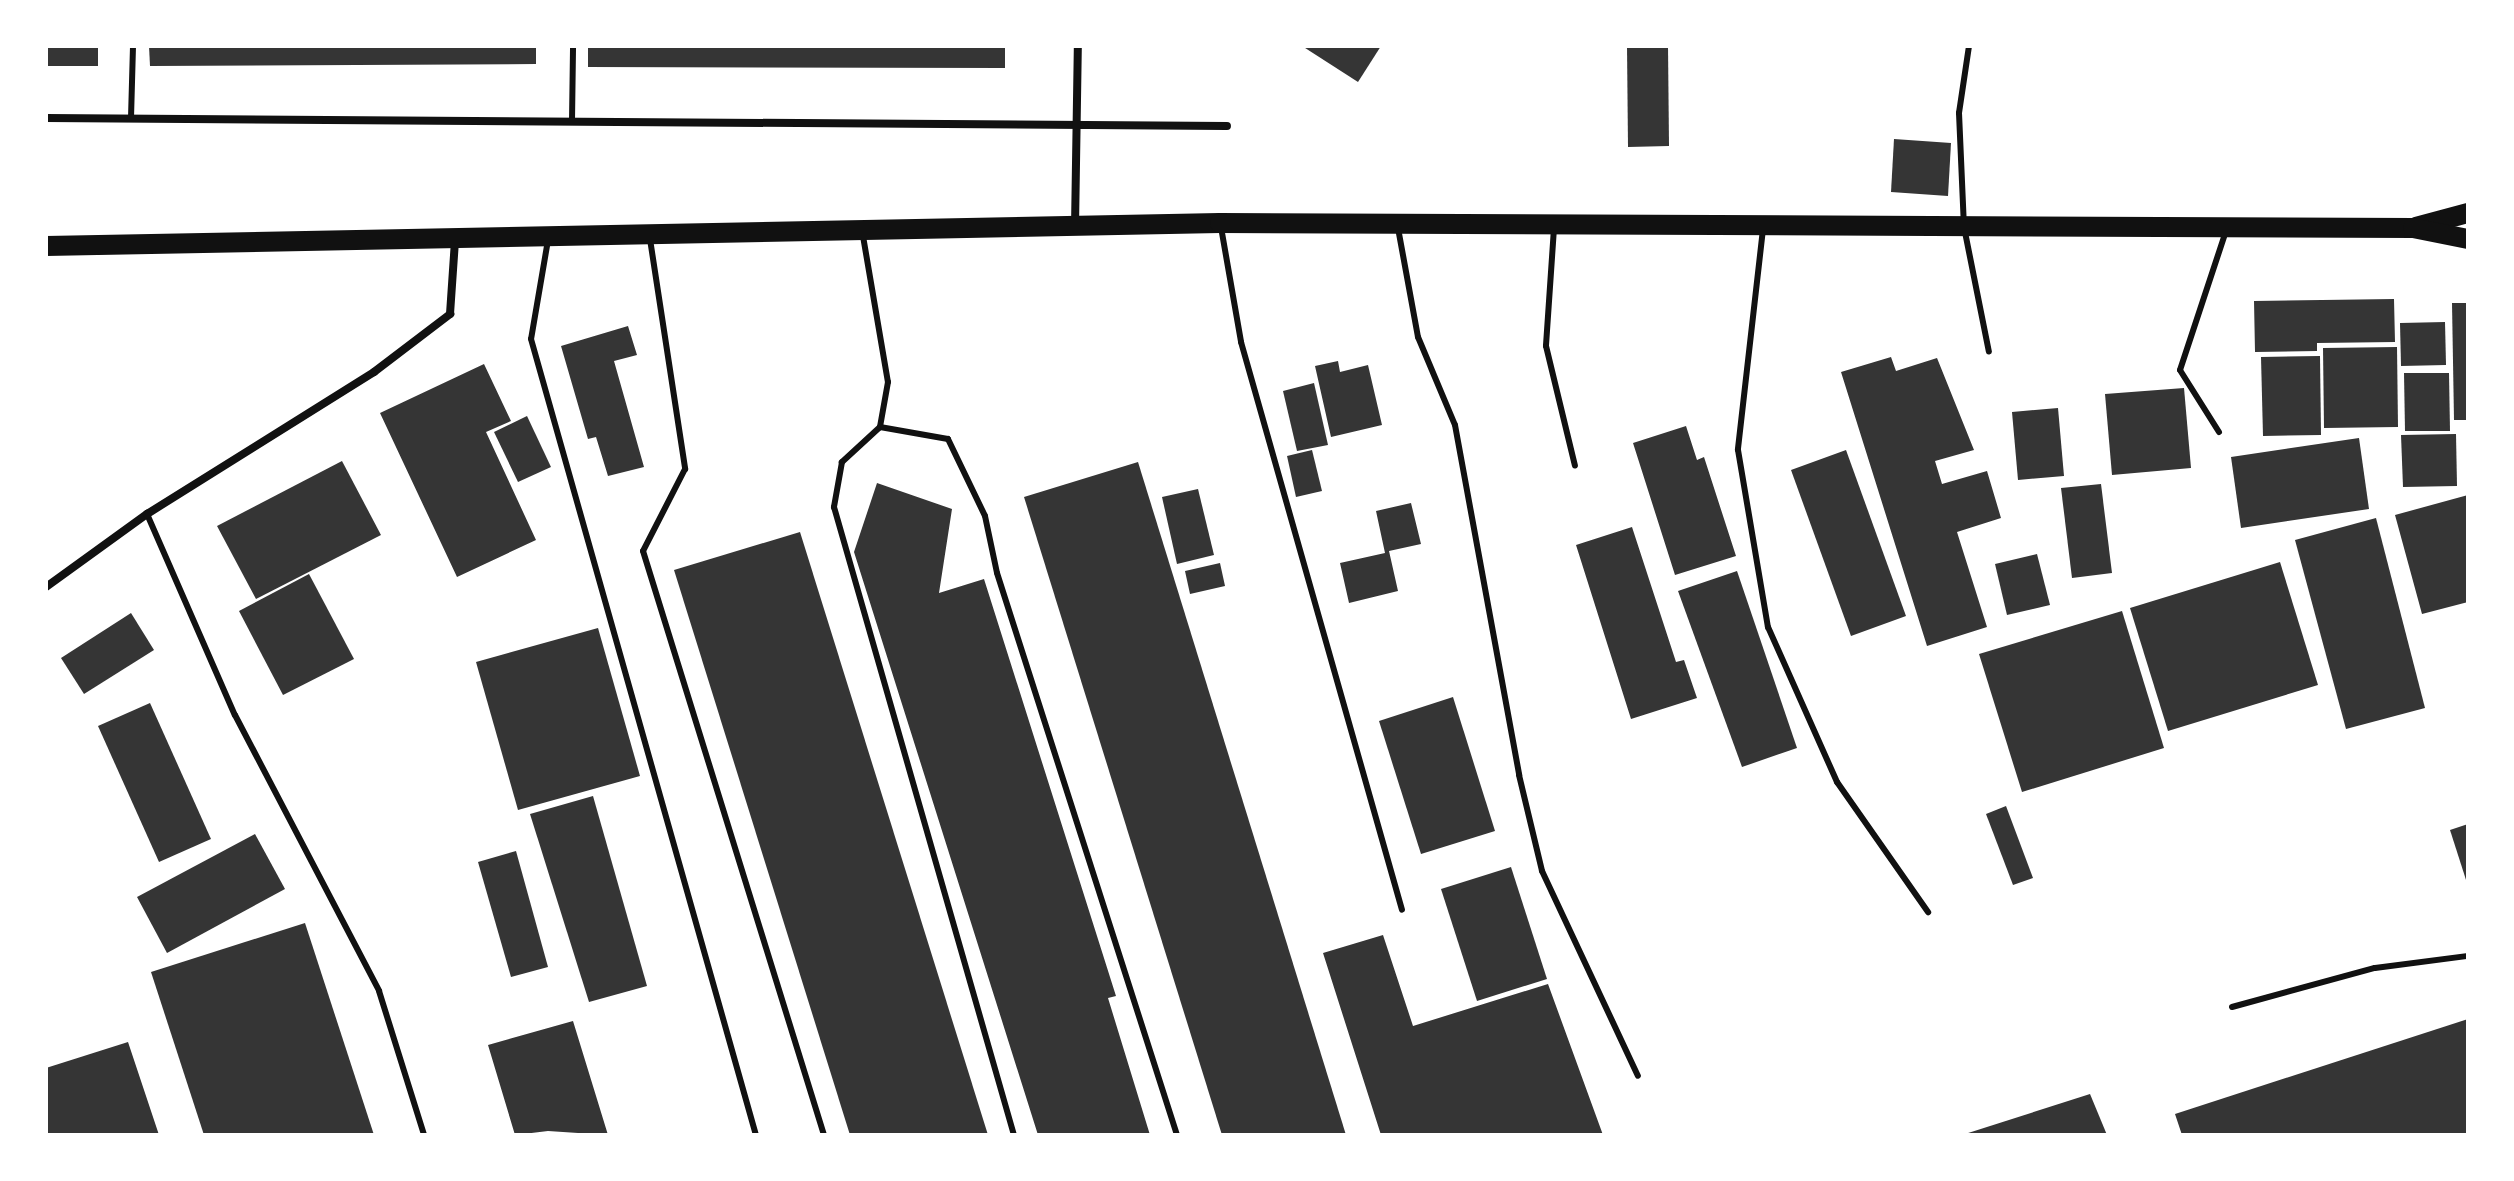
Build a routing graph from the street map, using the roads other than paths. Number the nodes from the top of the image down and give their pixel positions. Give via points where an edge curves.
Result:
1 (133, 46) edge
2 (573, 46) edge
3 (1078, 46) edge
4 (1969, 46) edge
5 (46, 118) edge
6 (131, 118) junction
7 (572, 121) junction
8 (1077, 125) junction
9 (1227, 126) dead end
10 (2468, 213) edge
11 (1220, 223) junction
12 (1398, 224) junction
13 (1554, 225) junction
14 (1763, 226) junction
15 (1964, 227) junction
16 (1075, 228) junction
17 (2227, 228) junction
18 (2413, 228) junction
19 (862, 230) junction
20 (649, 235) junction
21 (548, 237) junction
22 (2468, 239) edge
23 (455, 240) junction
24 (46, 246) edge
25 (1989, 352) dead end
26 (880, 427) junction
27 (2219, 432) dead end
28 (1575, 466) dead end
29 (147, 514) junction
30 (46, 587) edge
31 (1402, 910) dead end
32 (1928, 912) dead end
33 (2468, 956) edge
34 (2232, 1007) dead end
35 (1638, 1076) dead end
36 (424, 1135) edge
37 (756, 1135) edge
38 (824, 1135) edge
39 (1014, 1135) edge
40 (1177, 1135) edge

1 - 6 lane
2 - 7 lane
3 - 8 street
4 - 15 lane via 1959,113
5 - 6 street
6 - 7 street
7 - 8 street
8 - 9 street
8 - 16 street
10 - 18 main road
11 - 12 main road
11 - 16 main road
11 - 31 lane via 1241,342
12 - 13 main road
12 - 35 lane via 1418,337 1455,425 1516,760 1542,871
13 - 14 main road
13 - 28 lane via 1546,346
14 - 15 main road
14 - 32 lane via 1738,450 1768,627 1837,782
15 - 17 main road
15 - 25 lane
16 - 19 main road
17 - 18 main road
17 - 27 lane via 2180,370
18 - 22 main road
19 - 20 main road
19 - 26 lane via 888,382
20 - 21 main road
20 - 38 lane via 685,469 643,551
21 - 23 main road
21 - 37 lane via 531,339
23 - 24 main road
23 - 29 street via 450,314 374,372
26 - 39 lane via 842,462 834,507
26 - 40 lane via 948,439 985,516 997,573
29 - 30 street
29 - 36 lane via 235,715 379,991
33 - 34 lane via 2375,968

